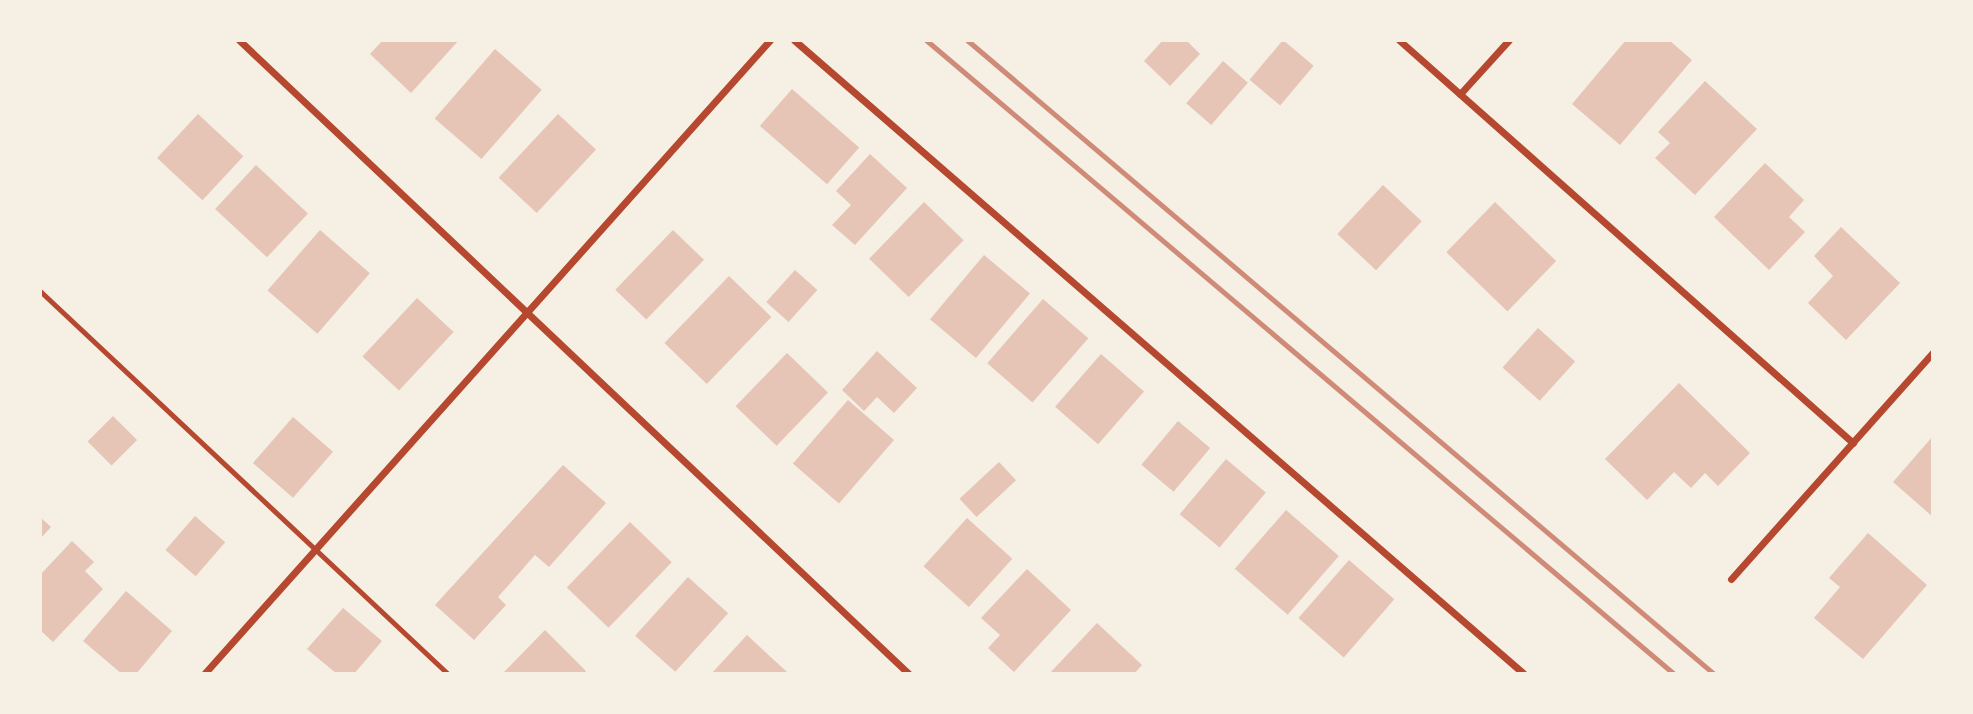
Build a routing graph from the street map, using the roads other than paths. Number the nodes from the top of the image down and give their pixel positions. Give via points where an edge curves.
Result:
1 (239, 40) edge
2 (769, 40) edge
3 (794, 40) edge
4 (1399, 40) edge
5 (1509, 40) edge
6 (1460, 94) junction
7 (40, 291) edge
8 (527, 311) junction
9 (1933, 352) edge
10 (1853, 443) junction
11 (315, 548) junction
12 (1731, 579) dead end
13 (204, 674) edge
14 (448, 674) edge
15 (909, 674) edge
16 (1524, 674) edge

1 - 8 street
2 - 8 street
3 - 16 street
4 - 6 street
5 - 6 street
6 - 10 street
7 - 11 lane
8 - 11 street
8 - 15 street
9 - 10 street
10 - 12 street
11 - 13 street
11 - 14 lane

